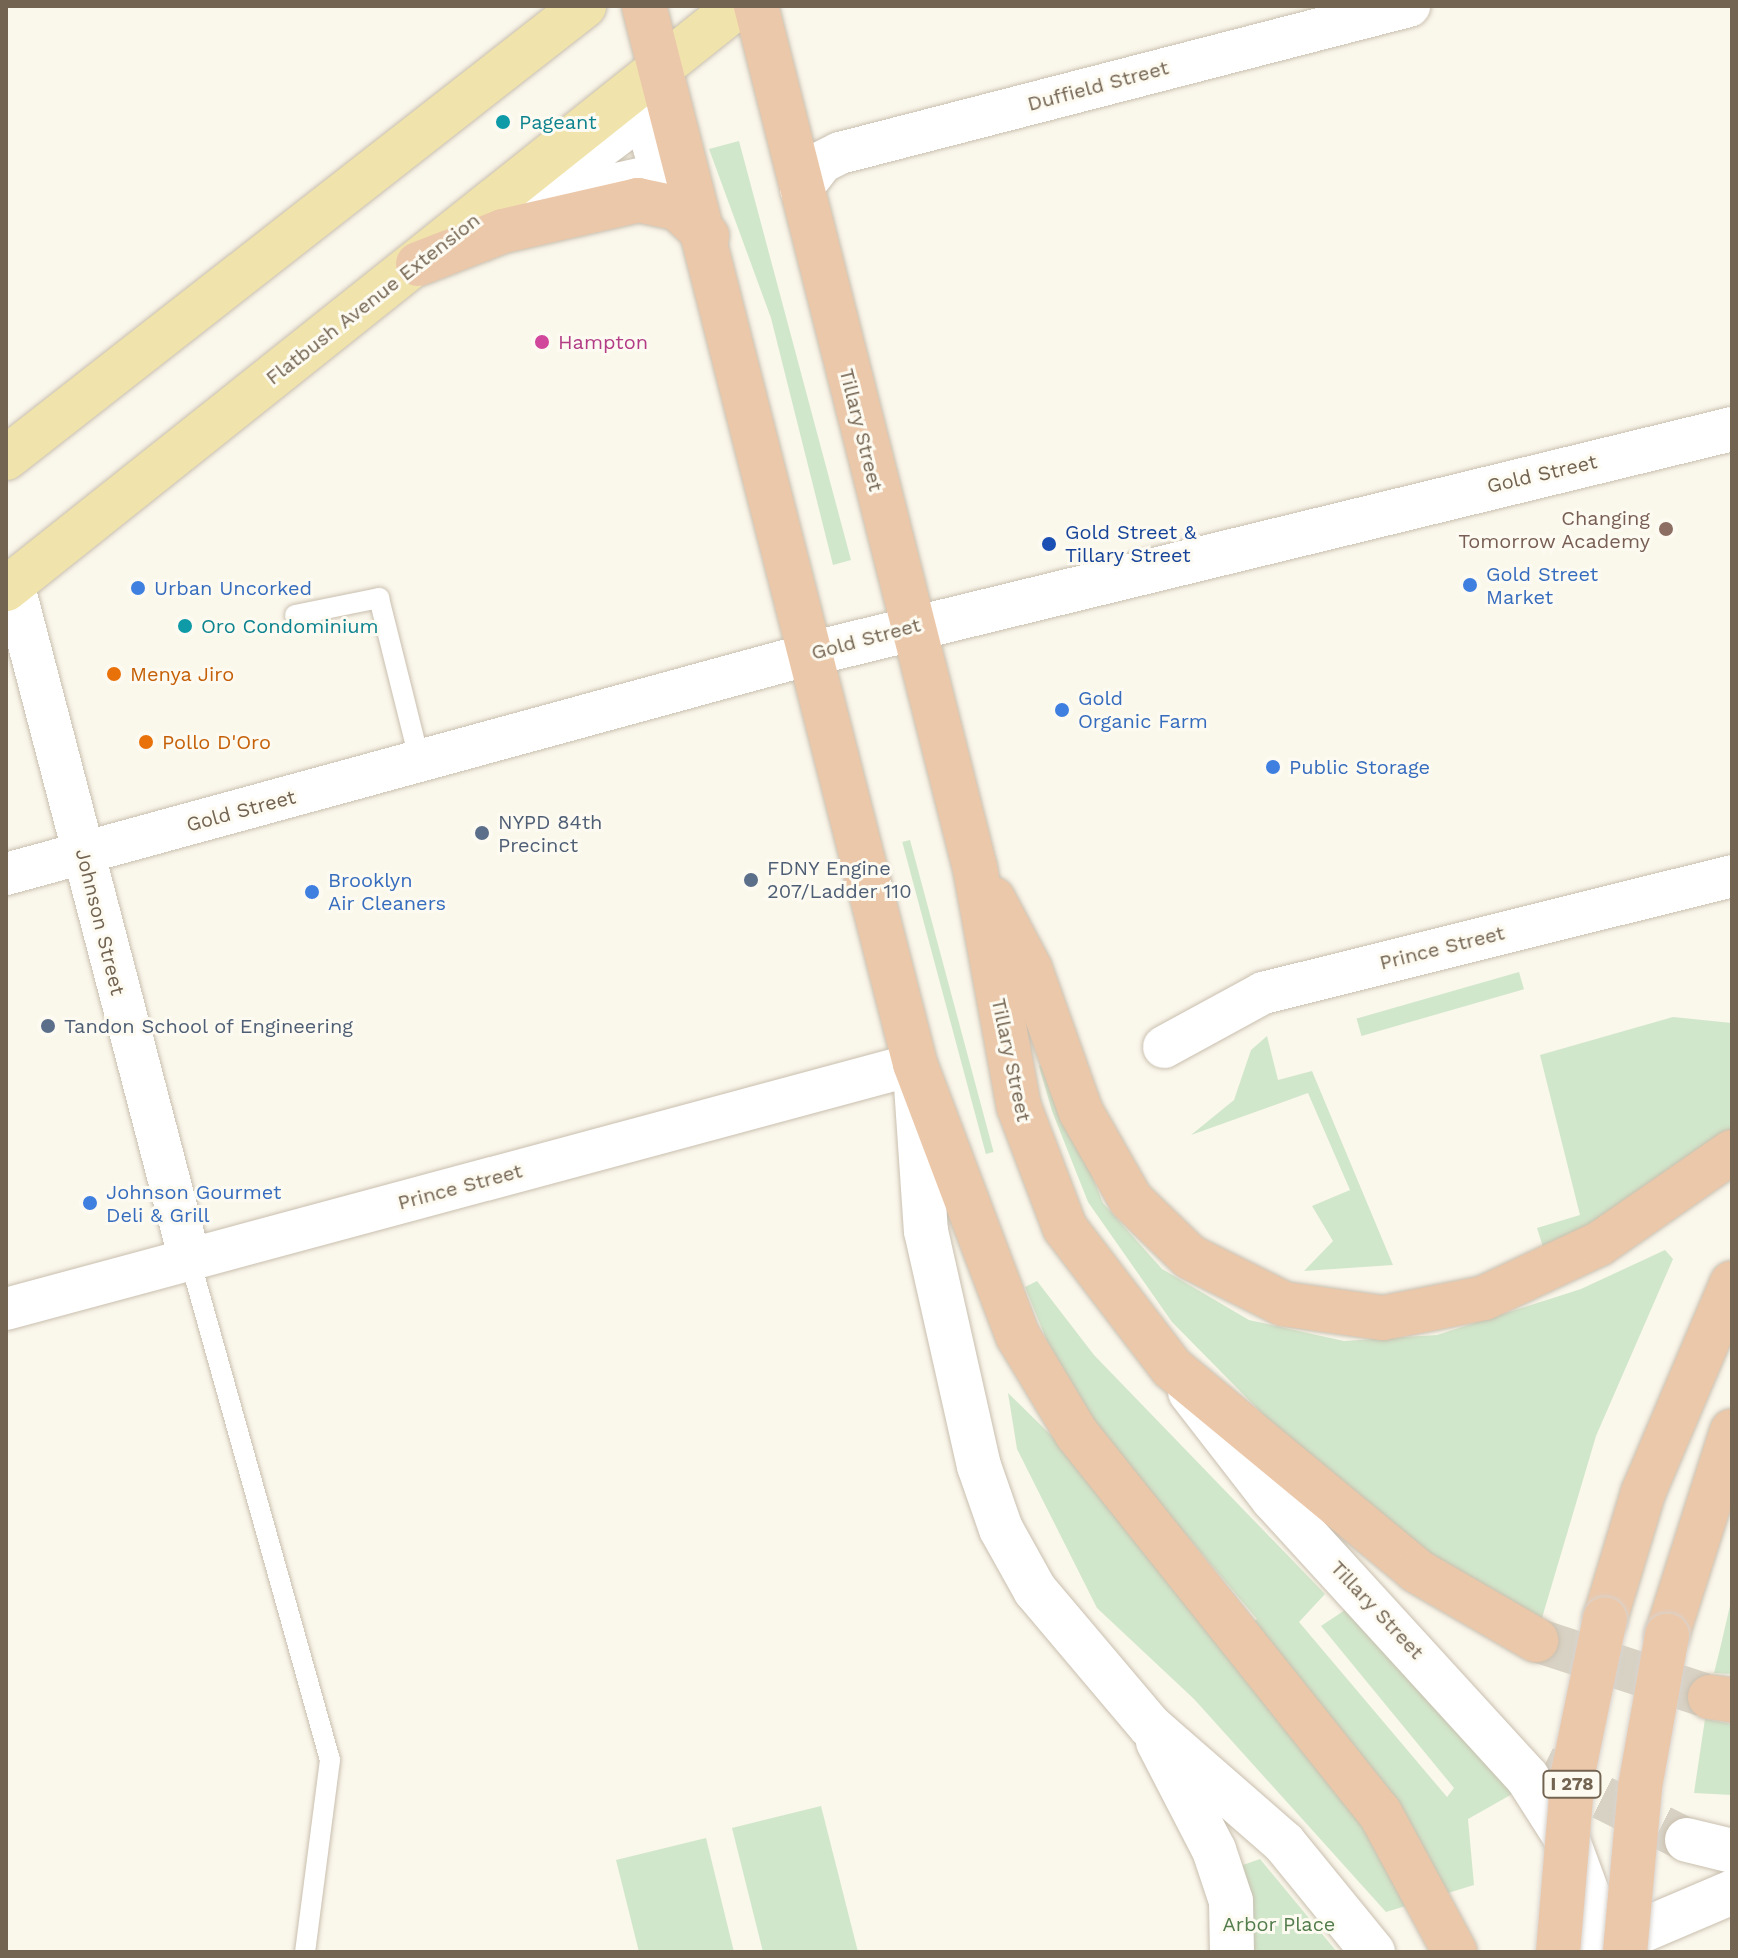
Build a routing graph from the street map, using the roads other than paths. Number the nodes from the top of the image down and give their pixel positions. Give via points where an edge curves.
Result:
1 (584, 6) edge
2 (644, 6) edge
3 (738, 6) edge
4 (756, 6) edge
5 (1409, 6) edge
6 (662, 69) junction
7 (801, 189) junction
8 (707, 236) junction
9 (418, 264) junction
10 (1732, 429) edge
11 (6, 458) edge
12 (10, 586) edge
13 (295, 615) dead end
14 (912, 626) junction
15 (814, 653) junction
16 (420, 762) junction
17 (82, 853) junction
18 (975, 868) junction
19 (6, 874) edge
20 (1732, 876) edge
21 (1164, 1047) dead end
22 (915, 1064) junction
23 (1732, 1152) edge
24 (190, 1260) junction
25 (1732, 1283) edge
26 (6, 1309) edge
27 (1172, 1368) junction
28 (1732, 1431) edge
29 (1732, 1467) edge
30 (1702, 1514) junction
31 (1536, 1640) tunnel mouth
32 (1478, 1718) junction
33 (1150, 1726) junction
34 (1517, 1748) tunnel mouth
35 (1687, 1840) tunnel mouth
36 (1732, 1851) edge
37 (1732, 1892) edge
38 (1608, 1951) edge
39 (305, 1952) edge
40 (1232, 1952) edge
41 (1373, 1952) edge
42 (1455, 1952) edge
43 (1558, 1952) edge

1 - 11 main road
2 - 6 highway
3 - 6 main road, Flatbush Avenue Extension
4 - 7 highway, Tillary Street
5 - 7 street, Duffield Street via 840,153 822,162
6 - 8 highway
6 - 9 main road, Flatbush Avenue Extension
7 - 14 highway, Tillary Street
8 - 9 highway via 677,208 638,200 503,231
8 - 15 highway
9 - 12 main road, Flatbush Avenue Extension
10 - 14 main road, Gold Street
12 - 17 street, Johnson Street
13 - 16 lane via 379,598
14 - 15 main road, Gold Street
14 - 18 highway, Tillary Street
15 - 16 street, Gold Street
15 - 22 highway
16 - 17 street, Gold Street
17 - 19 street, Gold Street
17 - 24 street, Johnson Street
18 - 23 highway via 1030,969 1105,1163 1160,1233 1253,1293 1316,1312 1383,1318 1484,1298 1612,1236
18 - 27 highway, Tillary Street via 1006,1047 1038,1169 1089,1263
20 - 21 street, Prince Street via 1263,993
22 - 24 street, Prince Street
22 - 33 main road via 926,1231 979,1466 1001,1529 1035,1590
22 - 42 highway via 1018,1336 1048,1392 1380,1813
24 - 26 street, Prince Street
24 - 39 lane via 330,1760
25 - 43 highway, I 278, bridge via 1643,1493 1605,1619 1573,1773
27 - 31 highway via 1417,1571
27 - 32 main road, Tillary Street via 1273,1499
28 - 30 highway
29 - 30 highway
30 - 38 highway, bridge via 1667,1635
32 - 34 main road
32 - 38 main road, Tillary Street via 1547,1805
33 - 40 main road via 1214,1850 1231,1901
33 - 41 main road via 1284,1843
35 - 36 main road
37 - 38 main road

